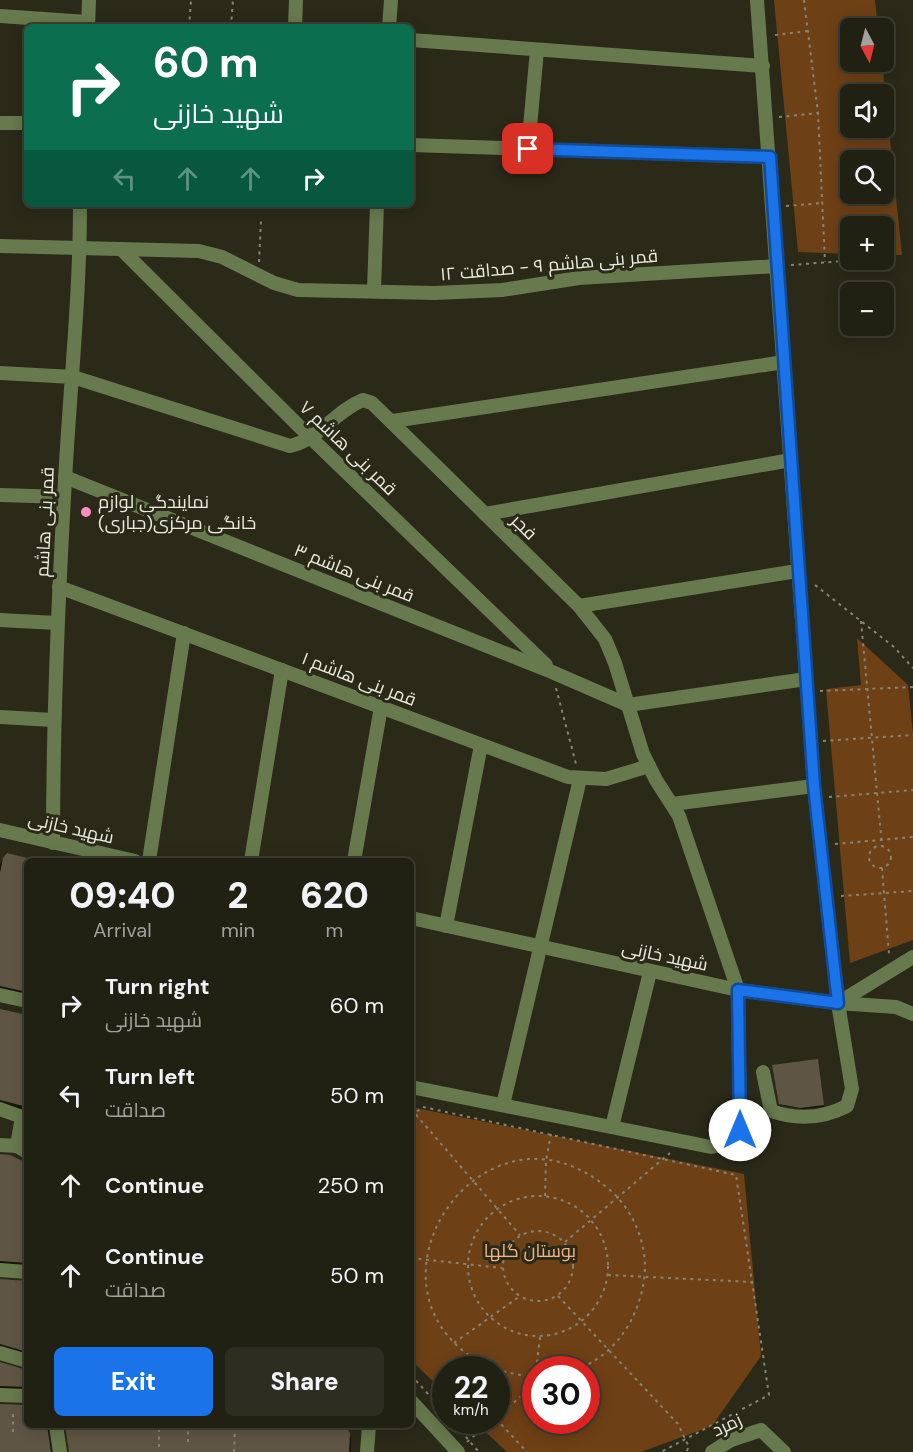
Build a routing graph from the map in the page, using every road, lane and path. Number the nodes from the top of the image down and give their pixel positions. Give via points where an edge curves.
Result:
1 (89, 0) edge
2 (191, 0) edge
3 (233, 0) edge
4 (296, 0) edge
5 (391, 0) edge
6 (757, 0) edge
7 (804, 0) edge
8 (0, 16) edge
9 (88, 24) edge
10 (189, 24) edge
11 (231, 24) edge
12 (294, 24) edge
13 (389, 24) edge
14 (808, 31) junction
15 (761, 36) junction
16 (414, 40) edge
17 (537, 50) junction
18 (764, 66) junction
19 (818, 113) junction
20 (767, 119) junction
21 (0, 123) edge
22 (24, 123) edge
23 (414, 145) edge
24 (528, 149) junction
25 (770, 157) junction
26 (822, 203) junction
27 (80, 207) edge
28 (377, 207) edge
29 (773, 208) junction
30 (261, 220) dead end
31 (0, 246) edge
32 (80, 249) junction
33 (121, 249) junction
34 (840, 261) edge
35 (825, 262) junction
36 (777, 267) junction
37 (259, 276) junction
38 (374, 290) junction
39 (784, 362) junction
40 (0, 373) edge
41 (73, 377) junction
42 (393, 421) junction
43 (312, 439) junction
44 (791, 460) junction
45 (65, 477) junction
46 (0, 495) edge
47 (64, 497) junction
48 (485, 514) junction
49 (797, 571) junction
50 (59, 586) junction
51 (579, 606) junction
52 (0, 620) edge
53 (861, 621) junction
54 (57, 623) junction
55 (184, 633) junction
56 (913, 668) edge
57 (282, 670) junction
58 (552, 672) junction
59 (807, 686) junction
60 (913, 687) edge
61 (867, 689) junction
62 (628, 705) junction
63 (381, 707) junction
64 (0, 717) edge
65 (53, 720) junction
66 (913, 735) edge
67 (872, 738) junction
68 (811, 742) junction
69 (481, 745) junction
70 (649, 766) junction
71 (580, 778) junction
72 (913, 790) edge
73 (815, 792) junction
74 (877, 793) junction
75 (672, 804) junction
76 (0, 832) edge
77 (913, 837) edge
78 (881, 840) junction
79 (53, 843) junction
80 (821, 845) junction
81 (882, 846) junction
82 (104, 858) edge
83 (149, 858) edge
84 (251, 858) edge
85 (355, 858) edge
86 (882, 868) junction
87 (913, 891) edge
88 (884, 893) junction
89 (826, 896) junction
90 (414, 919) edge
91 (446, 926) junction
92 (542, 948) junction
93 (913, 957) edge
94 (650, 972) junction
95 (891, 972) junction
96 (738, 990) junction
97 (0, 995) edge
98 (24, 1000) edge
99 (838, 1003) junction
100 (913, 1014) edge
101 (763, 1072) dead end
102 (414, 1088) edge
103 (503, 1105) junction
104 (0, 1109) edge
105 (414, 1113) joint
106 (555, 1116) junction
107 (24, 1117) edge
108 (612, 1127) junction
109 (552, 1133) junction
110 (684, 1141) junction
111 (0, 1145) edge
112 (22, 1149) edge
113 (662, 1160) junction
114 (546, 1161) junction
115 (472, 1180) junction
116 (544, 1196) junction
117 (618, 1197) junction
118 (497, 1209) junction
119 (591, 1220) junction
120 (520, 1235) junction
121 (565, 1242) junction
122 (414, 1258) edge
123 (426, 1260) junction
124 (468, 1264) junction
125 (502, 1268) junction
126 (0, 1270) edge
127 (24, 1272) edge
128 (608, 1275) junction
129 (645, 1278) junction
130 (752, 1281) junction
131 (520, 1296) junction
132 (558, 1296) junction
133 (489, 1317) junction
134 (583, 1321) junction
135 (540, 1337) junction
136 (454, 1343) junction
137 (610, 1349) junction
138 (0, 1353) edge
139 (470, 1356) edge
140 (538, 1356) edge
141 (600, 1356) edge
142 (24, 1360) edge
143 (414, 1378) edge
144 (522, 1394) edge
145 (13, 1396) edge
146 (432, 1398) edge
147 (414, 1404) edge
148 (510, 1406) edge
149 (56, 1428) edge
150 (159, 1428) edge
151 (188, 1428) edge
152 (235, 1428) edge
153 (369, 1428) edge
154 (13, 1432) dead end
155 (510, 1433) edge
156 (464, 1434) edge
157 (476, 1434) edge
158 (469, 1440) junction
159 (686, 1440) junction
160 (188, 1442) dead end
161 (159, 1447) dead end
162 (461, 1449) edge
163 (60, 1452) edge
164 (234, 1452) edge
165 (367, 1452) edge
166 (479, 1452) edge
167 (527, 1452) edge
168 (661, 1452) edge
169 (686, 1452) edge
170 (712, 1452) edge
171 (784, 1452) edge

1 - 9 street
2 - 10 path
3 - 11 path
4 - 12 street
5 - 13 street
6 - 15 street
7 - 14 path
8 - 9 street
14 - 15 path
14 - 19 path
15 - 18 street
16 - 17 street
17 - 18 street
17 - 24 street
18 - 20 street
19 - 20 path
19 - 26 path
20 - 25 street
21 - 22 street
23 - 24 street
24 - 25 street
25 - 29 street
26 - 29 path
26 - 35 path
27 - 32 street, قمر بنی هاشم
28 - 38 street
29 - 36 street
30 - 37 path
31 - 32 street, قمر بنی هاشم ۹ - صداقت ۱۲
32 - 33 street, قمر بنی هاشم ۹ - صداقت ۱۲
32 - 41 street, قمر بنی هاشم
33 - 37 street, قمر بنی هاشم ۹ - صداقت ۱۲ via 199,251 222,257
33 - 43 street, قمر بنی هاشم ۷
34 - 35 path
35 - 36 path
36 - 38 street, قمر بنی هاشم ۹ - صداقت ۱۲ via 579,278 502,290
36 - 39 street
37 - 38 street, قمر بنی هاشم ۹ - صداقت ۱۲ via 298,290
39 - 42 street
39 - 44 street
40 - 41 street
41 - 43 street via 279,444 290,446
41 - 45 street, قمر بنی هاشم
42 - 43 street, فجر via 363,400 347,407
42 - 48 street, فجر
43 - 58 street, قمر بنی هاشم ۷
44 - 48 street
44 - 49 street
45 - 47 street, قمر بنی هاشم
45 - 58 street, قمر بنی هاشم ۳
46 - 47 street
47 - 50 street, قمر بنی هاشم
48 - 51 street, فجر
49 - 51 street
49 - 53 path
49 - 59 street
50 - 54 street, قمر بنی هاشم
50 - 55 street, قمر بنی هاشم ۱
51 - 62 street, فجر via 604,639
52 - 54 street
53 - 56 path
53 - 61 path
54 - 65 street, قمر بنی هاشم
55 - 57 street, قمر بنی هاشم ۱
55 - 83 street
57 - 63 street, قمر بنی هاشم ۱
57 - 84 street
58 - 62 street, قمر بنی هاشم ۳
58 - 71 path
59 - 61 path
59 - 62 street
59 - 68 street
60 - 61 path
61 - 67 path
62 - 70 street, فجر
63 - 69 street, قمر بنی هاشم ۱
63 - 85 street
64 - 65 street
65 - 79 street, قمر بنی هاشم
66 - 67 path
67 - 68 path
67 - 74 path
68 - 73 street
69 - 71 street, قمر بنی هاشم ۱
69 - 91 street
70 - 71 street, قمر بنی هاشم ۱ via 606,778
70 - 75 street, فجر
71 - 92 street
72 - 74 path
73 - 74 path
73 - 75 street
73 - 80 street
74 - 78 path
75 - 96 street, فجر
76 - 79 street, شهید خازنی
77 - 78 path
78 - 80 path
78 - 81 path
79 - 82 street, شهید خازنی
80 - 89 street
81 - 86 path via 891,857
81 - 86 path via 870,853 870,861
86 - 88 path
87 - 88 path
88 - 89 path
88 - 95 path
89 - 99 street
90 - 91 street, شهید خازنی
91 - 92 street, شهید خازنی
92 - 94 street, شهید خازنی
92 - 103 street
93 - 95 street
94 - 96 street, شهید خازنی
94 - 108 street
95 - 99 street
96 - 99 street, شهید خازنی
96 - 110 street, فجر via 740,1130 731,1143 711,1147
97 - 98 street
99 - 100 street, شهید خازنی via 896,1007
99 - 101 street via 852,1089 846,1106 831,1114 792,1118 771,1111
102 - 103 street
103 - 106 street
104 - 107 street
105 - 109 path via 423,1107
105 - 115 path
106 - 108 street
106 - 109 path
107 - 112 street
108 - 110 street
109 - 113 path
109 - 114 path
110 - 113 path
111 - 112 street
113 - 117 path
113 - 130 path via 736,1175
114 - 115 path via 507,1164
114 - 116 path
114 - 117 path via 573,1167 597,1179
115 - 118 path
115 - 123 path via 450,1202 434,1229
116 - 118 path via 512,1201
116 - 119 path via 570,1204
117 - 119 path
117 - 129 path via 639,1235
118 - 120 path
118 - 124 path via 471,1243
119 - 121 path
119 - 128 path via 608,1255
120 - 121 path via 536,1230 552,1232
120 - 125 path via 510,1243
121 - 132 path via 574,1260 571,1281
122 - 123 path
123 - 124 path
123 - 136 path via 432,1304
124 - 125 path
124 - 133 path via 473,1293
125 - 131 path via 507,1284
126 - 127 street
128 - 129 path
128 - 134 path via 600,1300
129 - 130 path
129 - 137 path via 628,1328
130 - 159 path via 769,1395
131 - 132 path via 539,1302
131 - 133 path
132 - 134 path
133 - 135 path via 513,1332
133 - 136 path
134 - 135 path
134 - 137 path
135 - 140 path
136 - 139 path
137 - 141 path
137 - 159 path via 678,1424
138 - 142 street
143 - 146 path
144 - 148 path
145 - 154 path
147 - 162 street
149 - 163 street
150 - 161 path
151 - 160 path
152 - 164 path
153 - 165 street
155 - 167 path
156 - 158 path
157 - 158 path
158 - 162 path
158 - 166 path
159 - 168 path
159 - 169 path
170 - 171 street, زمرد via 731,1440 761,1430

